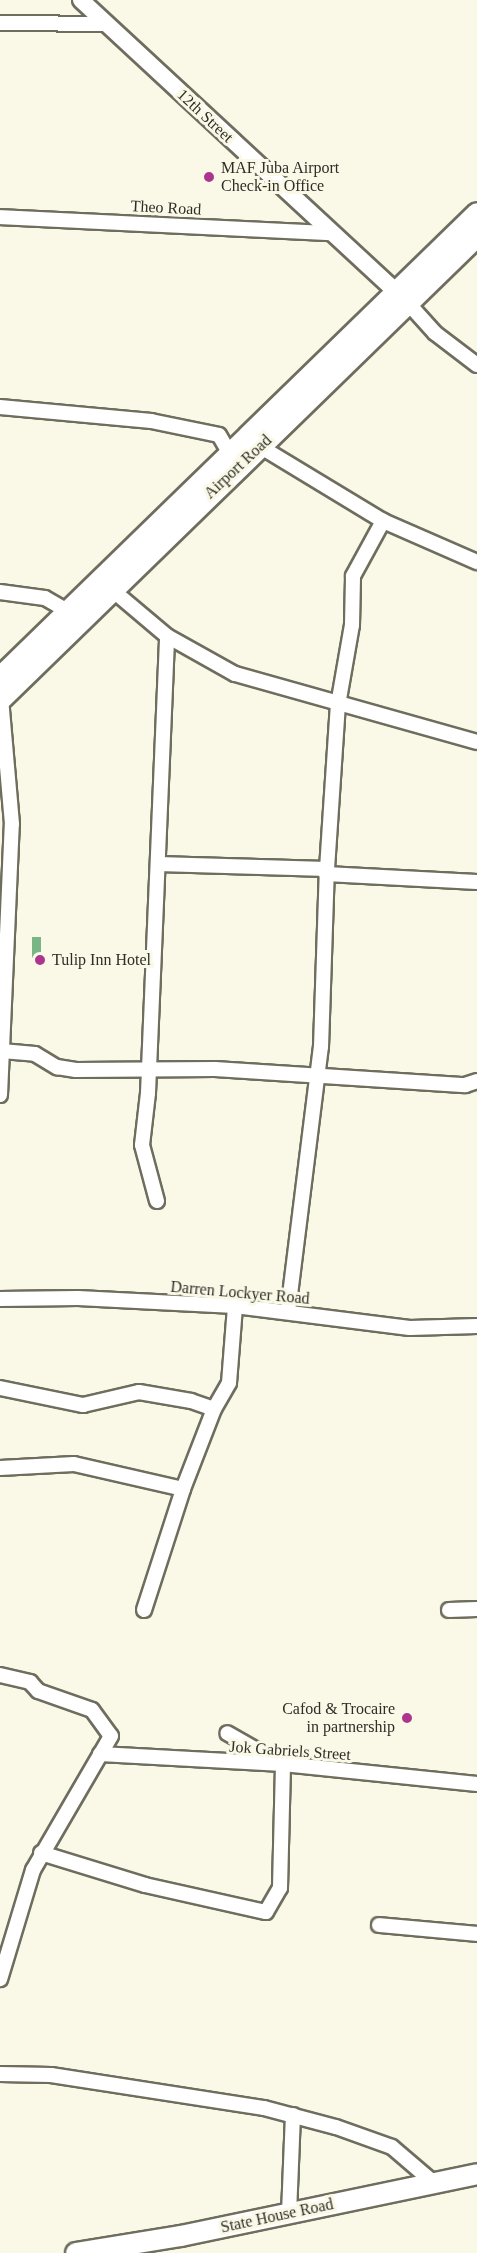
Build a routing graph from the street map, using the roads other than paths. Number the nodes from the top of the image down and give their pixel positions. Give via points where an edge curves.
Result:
1 (81, 0) edge
2 (0, 23) edge
3 (106, 24) junction
4 (477, 213) edge
5 (0, 217) edge
6 (330, 233) junction
7 (477, 235) edge
8 (403, 297) junction
9 (477, 365) edge
10 (0, 407) edge
11 (261, 447) junction
12 (229, 452) junction
13 (383, 522) junction
14 (477, 562) edge
15 (110, 588) junction
16 (0, 592) edge
17 (66, 610) junction
18 (167, 636) junction
19 (0, 677) edge
20 (1, 698) edge
21 (338, 705) junction
22 (477, 742) edge
23 (158, 864) junction
24 (327, 871) junction
25 (477, 882) edge
26 (2, 1052) junction
27 (148, 1070) junction
28 (318, 1074) junction
29 (477, 1081) edge
30 (0, 1095) edge
31 (157, 1202) dead end
32 (0, 1299) edge
33 (235, 1306) junction
34 (288, 1311) junction
35 (477, 1326) edge
36 (0, 1388) edge
37 (214, 1409) junction
38 (0, 1468) edge
39 (183, 1489) junction
40 (477, 1609) edge
41 (144, 1610) dead end
42 (449, 1610) dead end
43 (0, 1675) edge
44 (227, 1733) dead end
45 (99, 1754) junction
46 (477, 1784) edge
47 (41, 1853) junction
48 (379, 1925) dead end
49 (477, 1934) edge
50 (0, 1979) edge
51 (0, 2074) edge
52 (293, 2115) junction
53 (477, 2174) edge
54 (434, 2183) junction
55 (289, 2214) junction
56 (76, 2253) edge

1 - 3 street, 12th Street
2 - 3 street
3 - 6 street, 12th Street
4 - 8 main road, Airport Road
5 - 6 street, Theo Road
6 - 8 street, 12th Street
7 - 8 main road, Airport Road
8 - 9 street via 435,333
8 - 11 main road, Airport Road
8 - 12 main road, Airport Road
10 - 12 street via 151,421 219,435
11 - 13 street
11 - 15 main road, Airport Road
12 - 17 main road, Airport Road
13 - 14 street
13 - 21 street via 353,576 352,625
15 - 18 street
15 - 20 main road, Airport Road
16 - 17 street via 45,598
17 - 19 main road, Airport Road
18 - 21 street via 235,674
18 - 23 street
20 - 26 street via 12,824
21 - 22 street
21 - 24 street
23 - 24 street
23 - 27 street
24 - 25 street
24 - 28 street
26 - 27 street via 35,1054 57,1067 76,1070
26 - 30 street
27 - 28 street
27 - 31 street via 143,1153
28 - 29 street via 349,1080 465,1085
28 - 34 street
32 - 33 street, Darren Lockyer Road via 78,1298
33 - 34 street, Darren Lockyer Road
33 - 37 street via 229,1383
34 - 35 street, Darren Lockyer Road via 410,1328
36 - 37 street via 83,1405 139,1392
37 - 39 street
38 - 39 street via 74,1464
39 - 41 street
40 - 42 street
43 - 45 street via 30,1682 38,1691 92,1710 111,1736
44 - 47 street via 283,1765 280,1888 266,1912 145,1885
45 - 46 street, Jok Gabriels Street via 283,1764
45 - 47 street
47 - 50 street via 19,1909
48 - 49 street
51 - 52 street via 51,2075 161,2090
52 - 54 street via 392,2148
52 - 55 street
53 - 54 main road, State House Road
54 - 55 main road, State House Road
55 - 56 main road, State House Road

